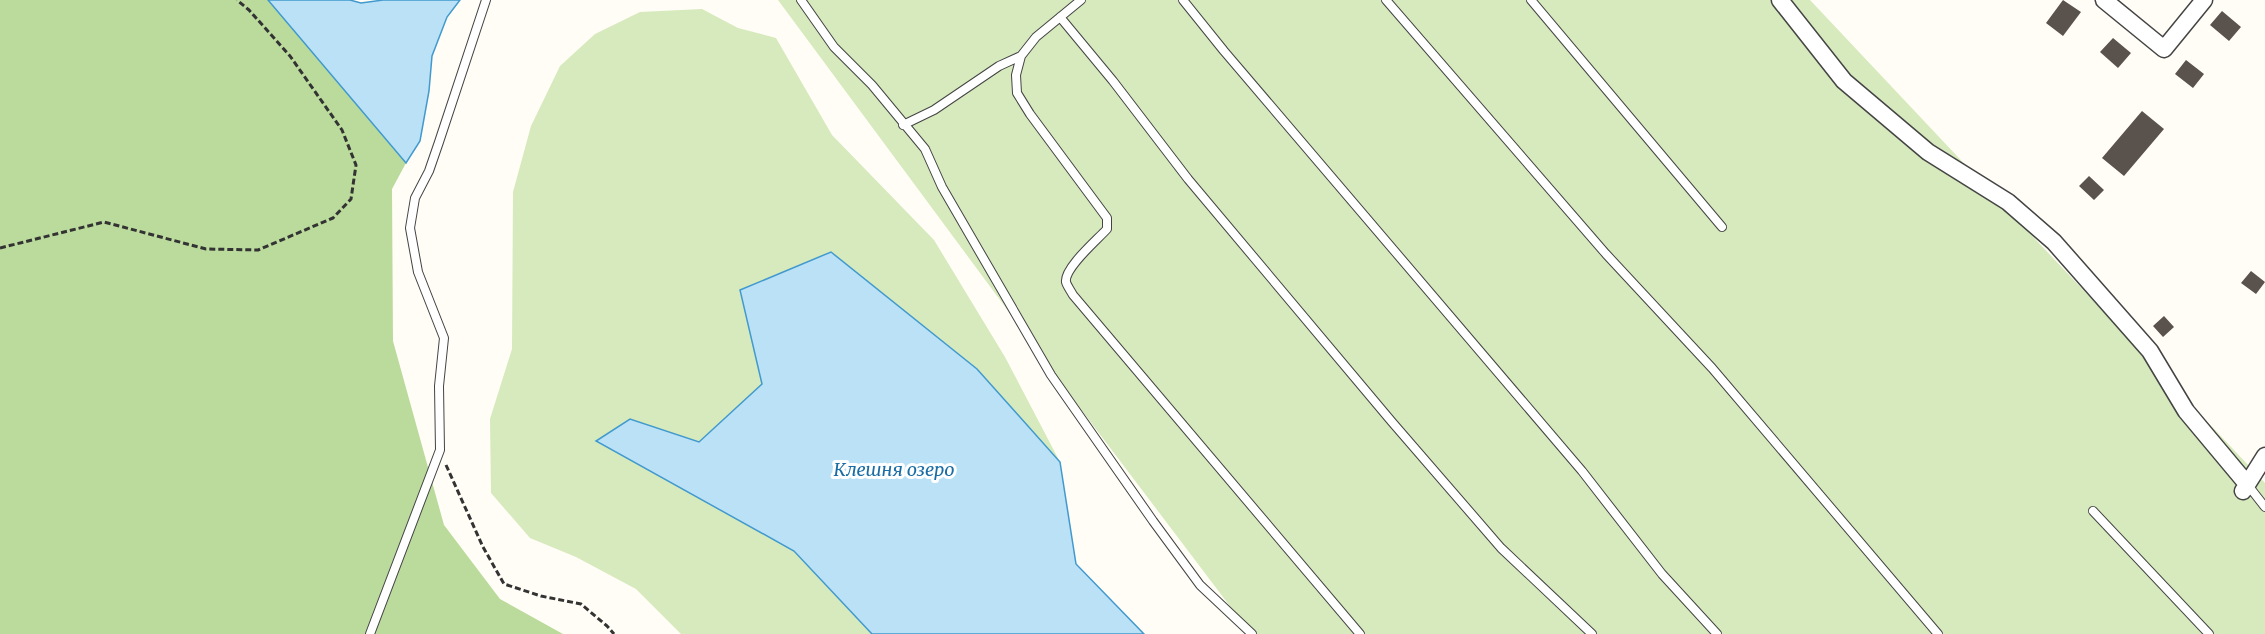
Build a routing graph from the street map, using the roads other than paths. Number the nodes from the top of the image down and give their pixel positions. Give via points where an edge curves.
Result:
1 (486, 0) edge
2 (801, 0) edge
3 (1081, 0) edge
4 (1183, 0) edge
5 (1386, 0) edge
6 (1531, 0) edge
7 (1780, 0) edge
8 (2104, 0) edge
9 (2204, 0) edge
10 (1060, 17) junction
11 (1021, 56) junction
12 (903, 125) junction
13 (1722, 227) dead end
14 (2265, 456) edge
15 (2245, 488) junction
16 (2265, 507) edge
17 (2093, 512) dead end
18 (370, 634) edge
19 (1252, 634) edge
20 (1360, 634) edge
21 (1592, 634) edge
22 (1717, 634) edge
23 (1938, 634) edge
24 (2209, 634) edge

1 - 18 lane via 436,152 415,198 410,228 418,272 444,338 439,386 440,450
2 - 12 lane via 834,46
3 - 10 lane
4 - 22 lane via 1582,471 1662,574
5 - 23 lane via 1606,254 1712,368
6 - 13 lane
7 - 15 street via 1845,81 1928,152 2008,202 2054,242 2150,351 2186,411
8 - 9 street via 2164,49
10 - 11 lane
10 - 21 lane via 1188,179 1392,422 1501,548
11 - 12 lane
11 - 20 lane via 1017,93 1107,218 1107,229 1067,273 1066,283 1073,295
12 - 19 lane via 925,148 942,187 1051,375 1200,585
14 - 15 street
15 - 16 lane
17 - 24 lane

